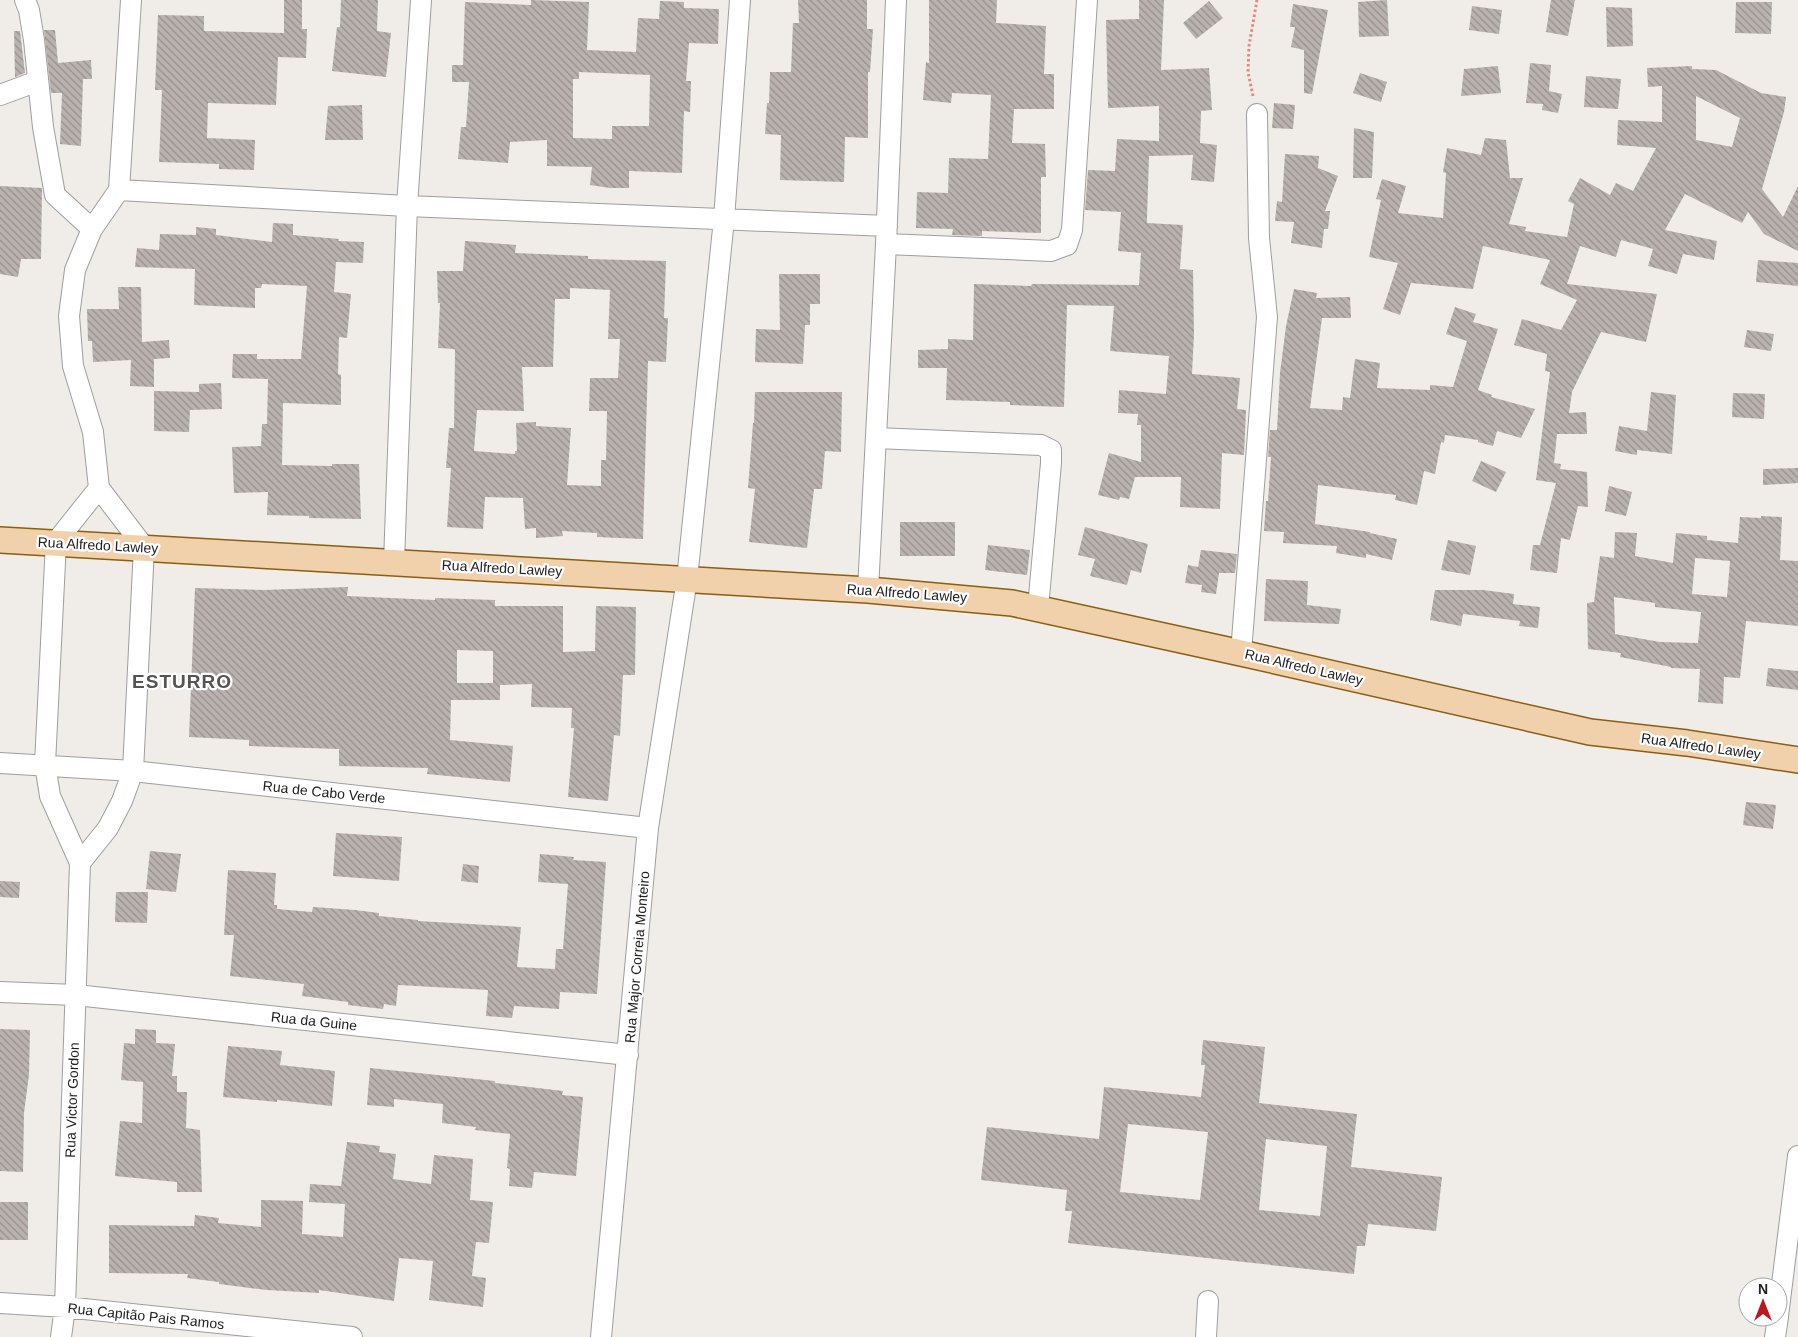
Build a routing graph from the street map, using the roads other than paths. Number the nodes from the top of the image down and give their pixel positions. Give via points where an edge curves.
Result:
1 (25, 0) edge
2 (131, 0) edge
3 (421, 0) edge
4 (740, 0) edge
5 (896, 0) edge
6 (1087, 0) edge
7 (38, 81) junction
8 (0, 95) edge
9 (1257, 114) road end
10 (119, 190) junction
11 (407, 206) junction
12 (724, 219) junction
13 (92, 229) junction
14 (886, 235) junction
15 (876, 438) junction
16 (99, 488) junction
17 (0, 540) edge
18 (56, 542) junction
19 (144, 547) junction
20 (394, 562) junction
21 (687, 579) junction
22 (868, 590) junction
23 (1038, 608) junction
24 (1241, 653) junction
25 (1798, 760) edge
26 (0, 763) edge
27 (45, 764) junction
28 (133, 771) junction
29 (648, 828) junction
30 (80, 863) junction
31 (0, 992) edge
32 (76, 996) junction
33 (628, 1055) junction
34 (1798, 1156) edge
35 (1783, 1277) edge
36 (1208, 1301) dead end
37 (0, 1303) edge
38 (65, 1307) junction
39 (61, 1337) edge
40 (352, 1337) edge
41 (601, 1337) edge
42 (1206, 1337) edge

1 - 7 street via 34,40
2 - 10 street
3 - 11 street
4 - 12 street, Rua Major Correia Monteiro
5 - 14 street
6 - 14 street via 1072,230 1067,245 1052,251
7 - 8 street
7 - 13 street via 55,195
9 - 24 street via 1259,238 1267,317
10 - 11 street
10 - 13 street
11 - 12 street
11 - 20 street
12 - 14 street
12 - 21 street, Rua Major Correia Monteiro
13 - 16 street via 75,270 68,316 73,366 93,432
14 - 15 street
15 - 22 street
15 - 23 street via 1041,445 1050,450 1052,463
16 - 18 street
16 - 19 street
17 - 18 main road, Rua Alfredo Lawley
18 - 19 main road, Rua Alfredo Lawley
18 - 27 street
19 - 20 main road, Rua Alfredo Lawley
19 - 28 street
20 - 21 main road, Rua Alfredo Lawley
21 - 22 main road, Rua Alfredo Lawley
21 - 29 street, Rua Major Correia Monteiro
22 - 23 main road, Rua Alfredo Lawley via 973,598
23 - 24 main road, Rua Alfredo Lawley
24 - 25 main road, Rua Alfredo Lawley via 1590,732 1687,742
26 - 27 street, Rua de Cabo Verde
27 - 28 street, Rua de Cabo Verde
27 - 30 street via 50,796
28 - 29 street, Rua de Cabo Verde
28 - 30 street via 108,828
29 - 33 street, Rua Major Correia Monteiro
30 - 32 street, Rua Victor Gordon
31 - 32 street, Rua da Guine
32 - 33 street, Rua da Guine
32 - 38 street, Rua Victor Gordon
33 - 41 street, Rua Major Correia Monteiro
34 - 35 street
36 - 42 street
37 - 38 street, Rua Capitão Pais Ramos
38 - 39 street, Rua Victor Gordon
38 - 40 street, Rua Capitão Pais Ramos

